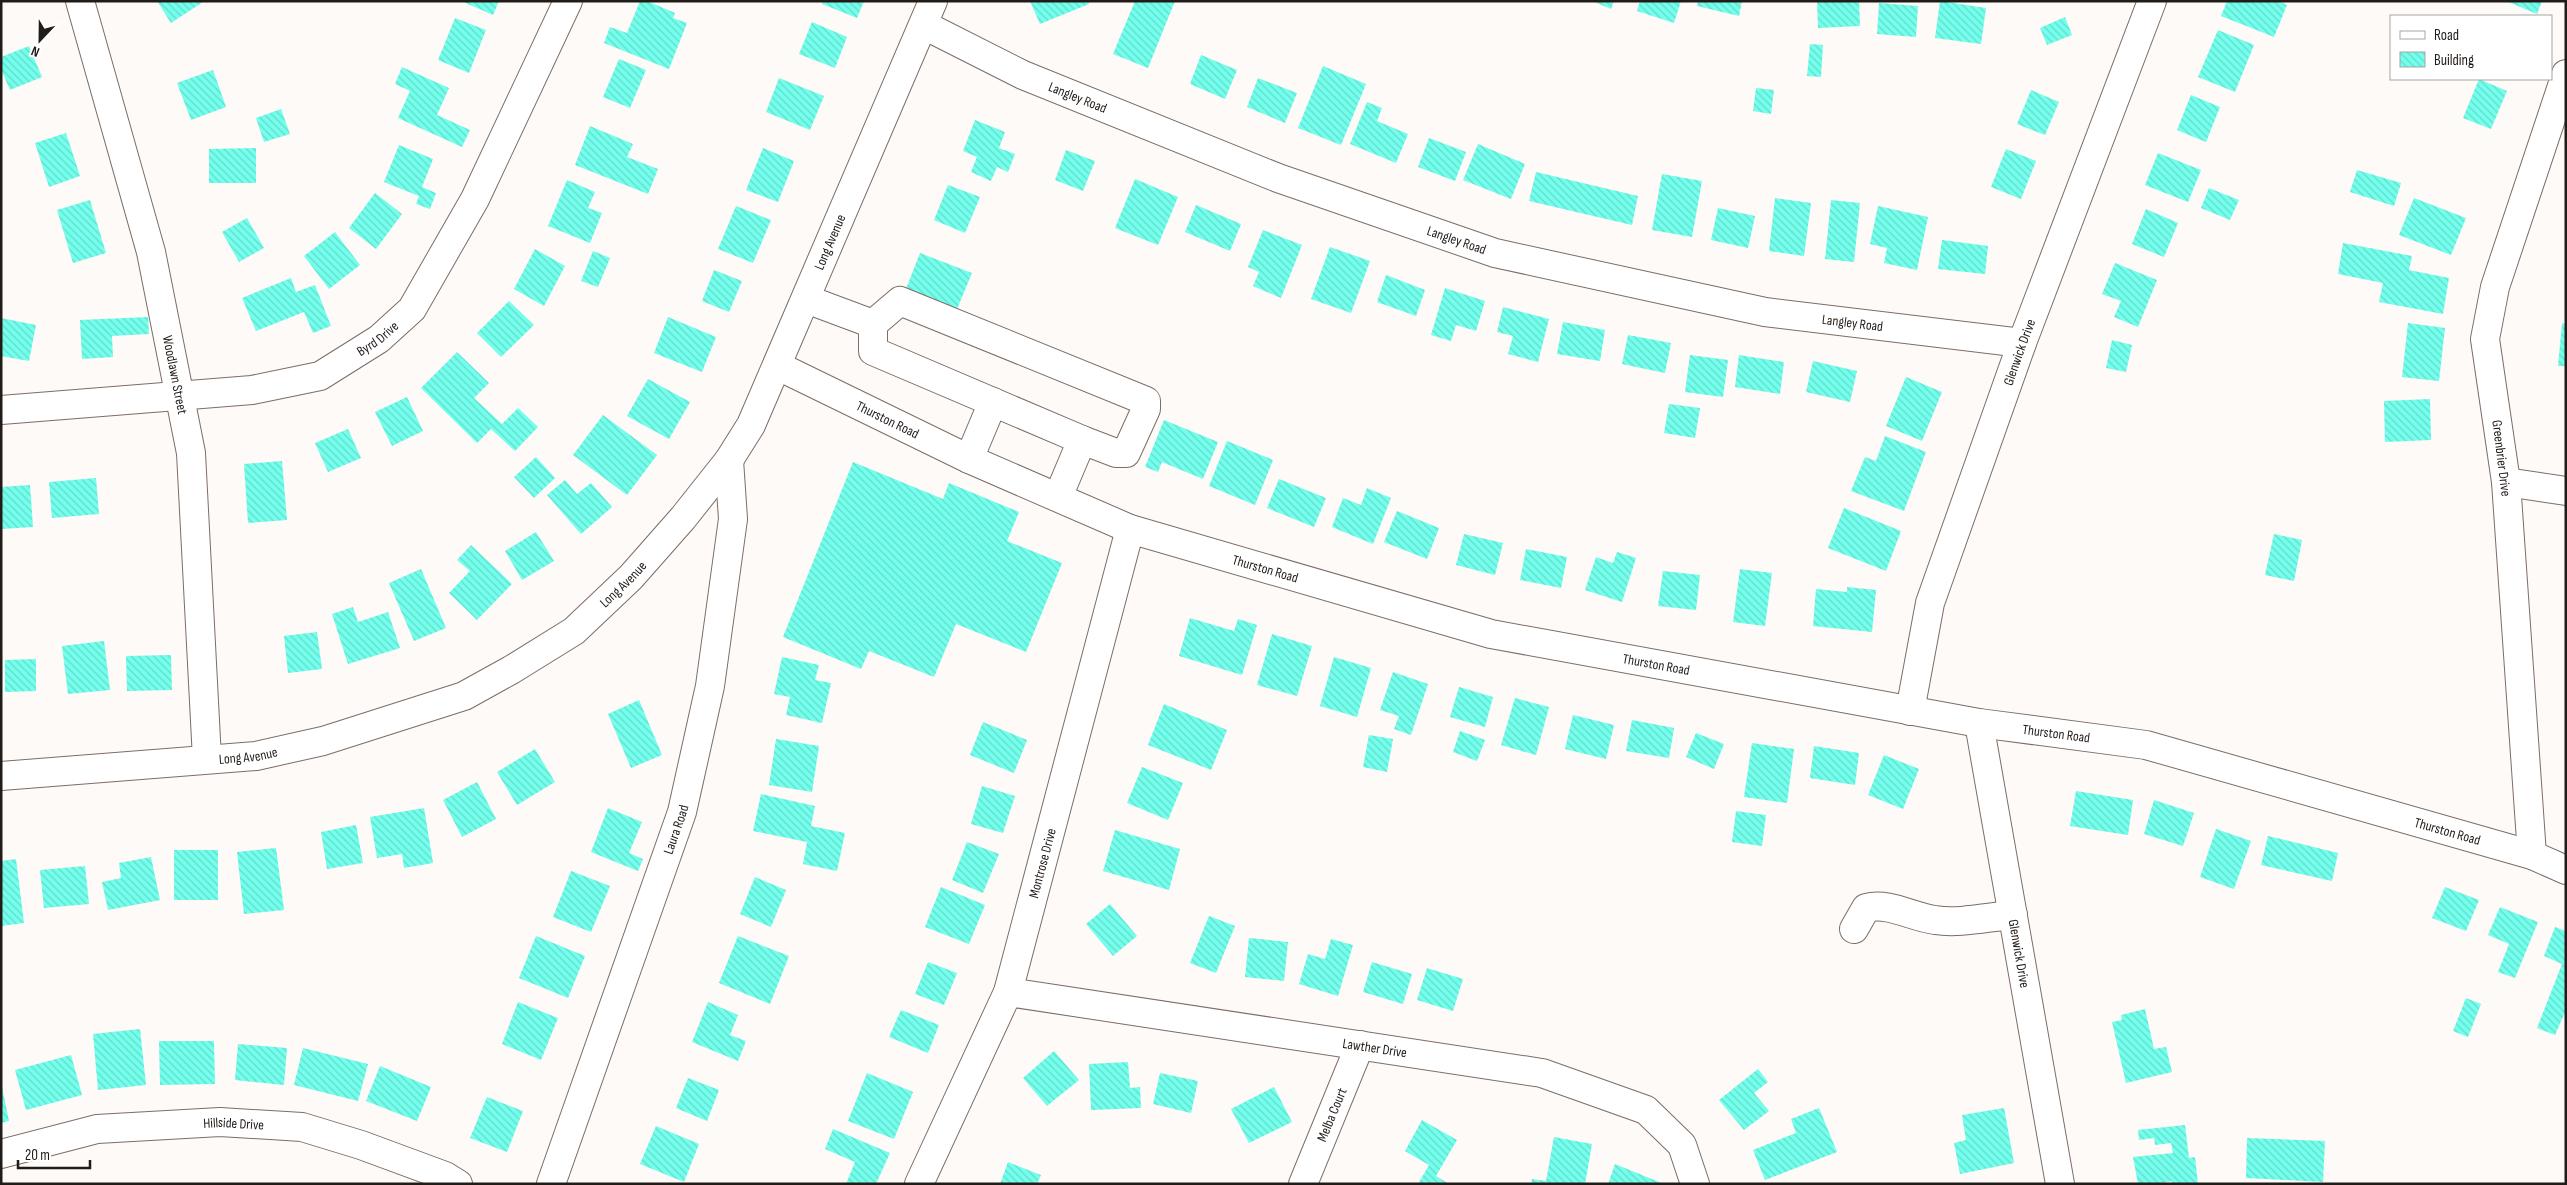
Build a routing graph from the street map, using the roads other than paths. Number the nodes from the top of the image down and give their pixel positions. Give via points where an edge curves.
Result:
1 (80, 1) edge
2 (568, 1) edge
3 (2152, 1) edge
4 (928, 13) edge
5 (2566, 74) edge
6 (2559, 117) edge
7 (806, 299) junction
8 (873, 324) junction
9 (2022, 343) junction
10 (778, 366) junction
11 (180, 395) junction
12 (993, 402) junction
13 (1, 410) edge
14 (1082, 440) junction
15 (969, 459) junction
16 (729, 460) junction
17 (2506, 482) junction
18 (2566, 491) edge
19 (1058, 498) junction
20 (1130, 529) junction
21 (1910, 710) junction
22 (1979, 723) junction
23 (206, 759) junction
24 (1, 776) edge
25 (2532, 855) junction
26 (2566, 870) edge
27 (2013, 915) junction
28 (1854, 929) dead end
29 (1008, 992) junction
30 (1360, 1046) junction
31 (1, 1154) edge
32 (458, 1184) edge
33 (551, 1184) edge
34 (918, 1184) edge
35 (1303, 1184) edge
36 (1695, 1184) edge
37 (2060, 1184) edge

1 - 11 street, Woodlawn Street via 151,252
2 - 11 street, Byrd Drive via 475,199 412,309 379,339 320,376 252,390
3 - 9 street, Glenwick Drive
4 - 7 street, Long Avenue
4 - 9 street, Langley Road via 1023,75 1278,178 1495,253 1766,312
5 - 6 street, Greenbrier Drive
6 - 17 street, Greenbrier Drive via 2495,287 2485,339
7 - 8 street
7 - 10 street, Long Avenue
8 - 12 street via 873,351
8 - 14 street via 900,300 1146,401 1146,409 1126,453 1116,453
9 - 21 street, Glenwick Drive via 1930,603
10 - 15 street, Thurston Road
10 - 16 street, Long Avenue via 751,425
11 - 13 street, Byrd Drive
11 - 23 street, Woodlawn Street via 191,452
12 - 14 street
12 - 15 street
14 - 19 street
15 - 19 street, Thurston Road
16 - 23 street, Long Avenue via 631,577 574,631 511,670 464,696 323,741 256,756
16 - 33 street, Laura Road via 733,519 710,686 682,812
17 - 18 street
17 - 25 street, Greenbrier Drive
19 - 20 street, Thurston Road
20 - 21 street, Thurston Road via 1491,634
20 - 29 street, Montrose Drive
21 - 22 street, Thurston Road
22 - 25 street, Thurston Road via 2146,745
22 - 27 street, Glenwick Drive
23 - 24 street, Long Avenue
25 - 26 street, Thurston Road
27 - 28 street via 1936,921 1874,906 1866,908
27 - 37 street, Glenwick Drive
29 - 30 street, Lawther Drive
29 - 34 street, Montrose Drive
30 - 35 street, Melba Court
30 - 36 street, Lawther Drive via 1542,1073 1646,1110 1682,1145
31 - 32 street, Hillside Drive via 97,1129 220,1122 302,1127 361,1145 445,1176

